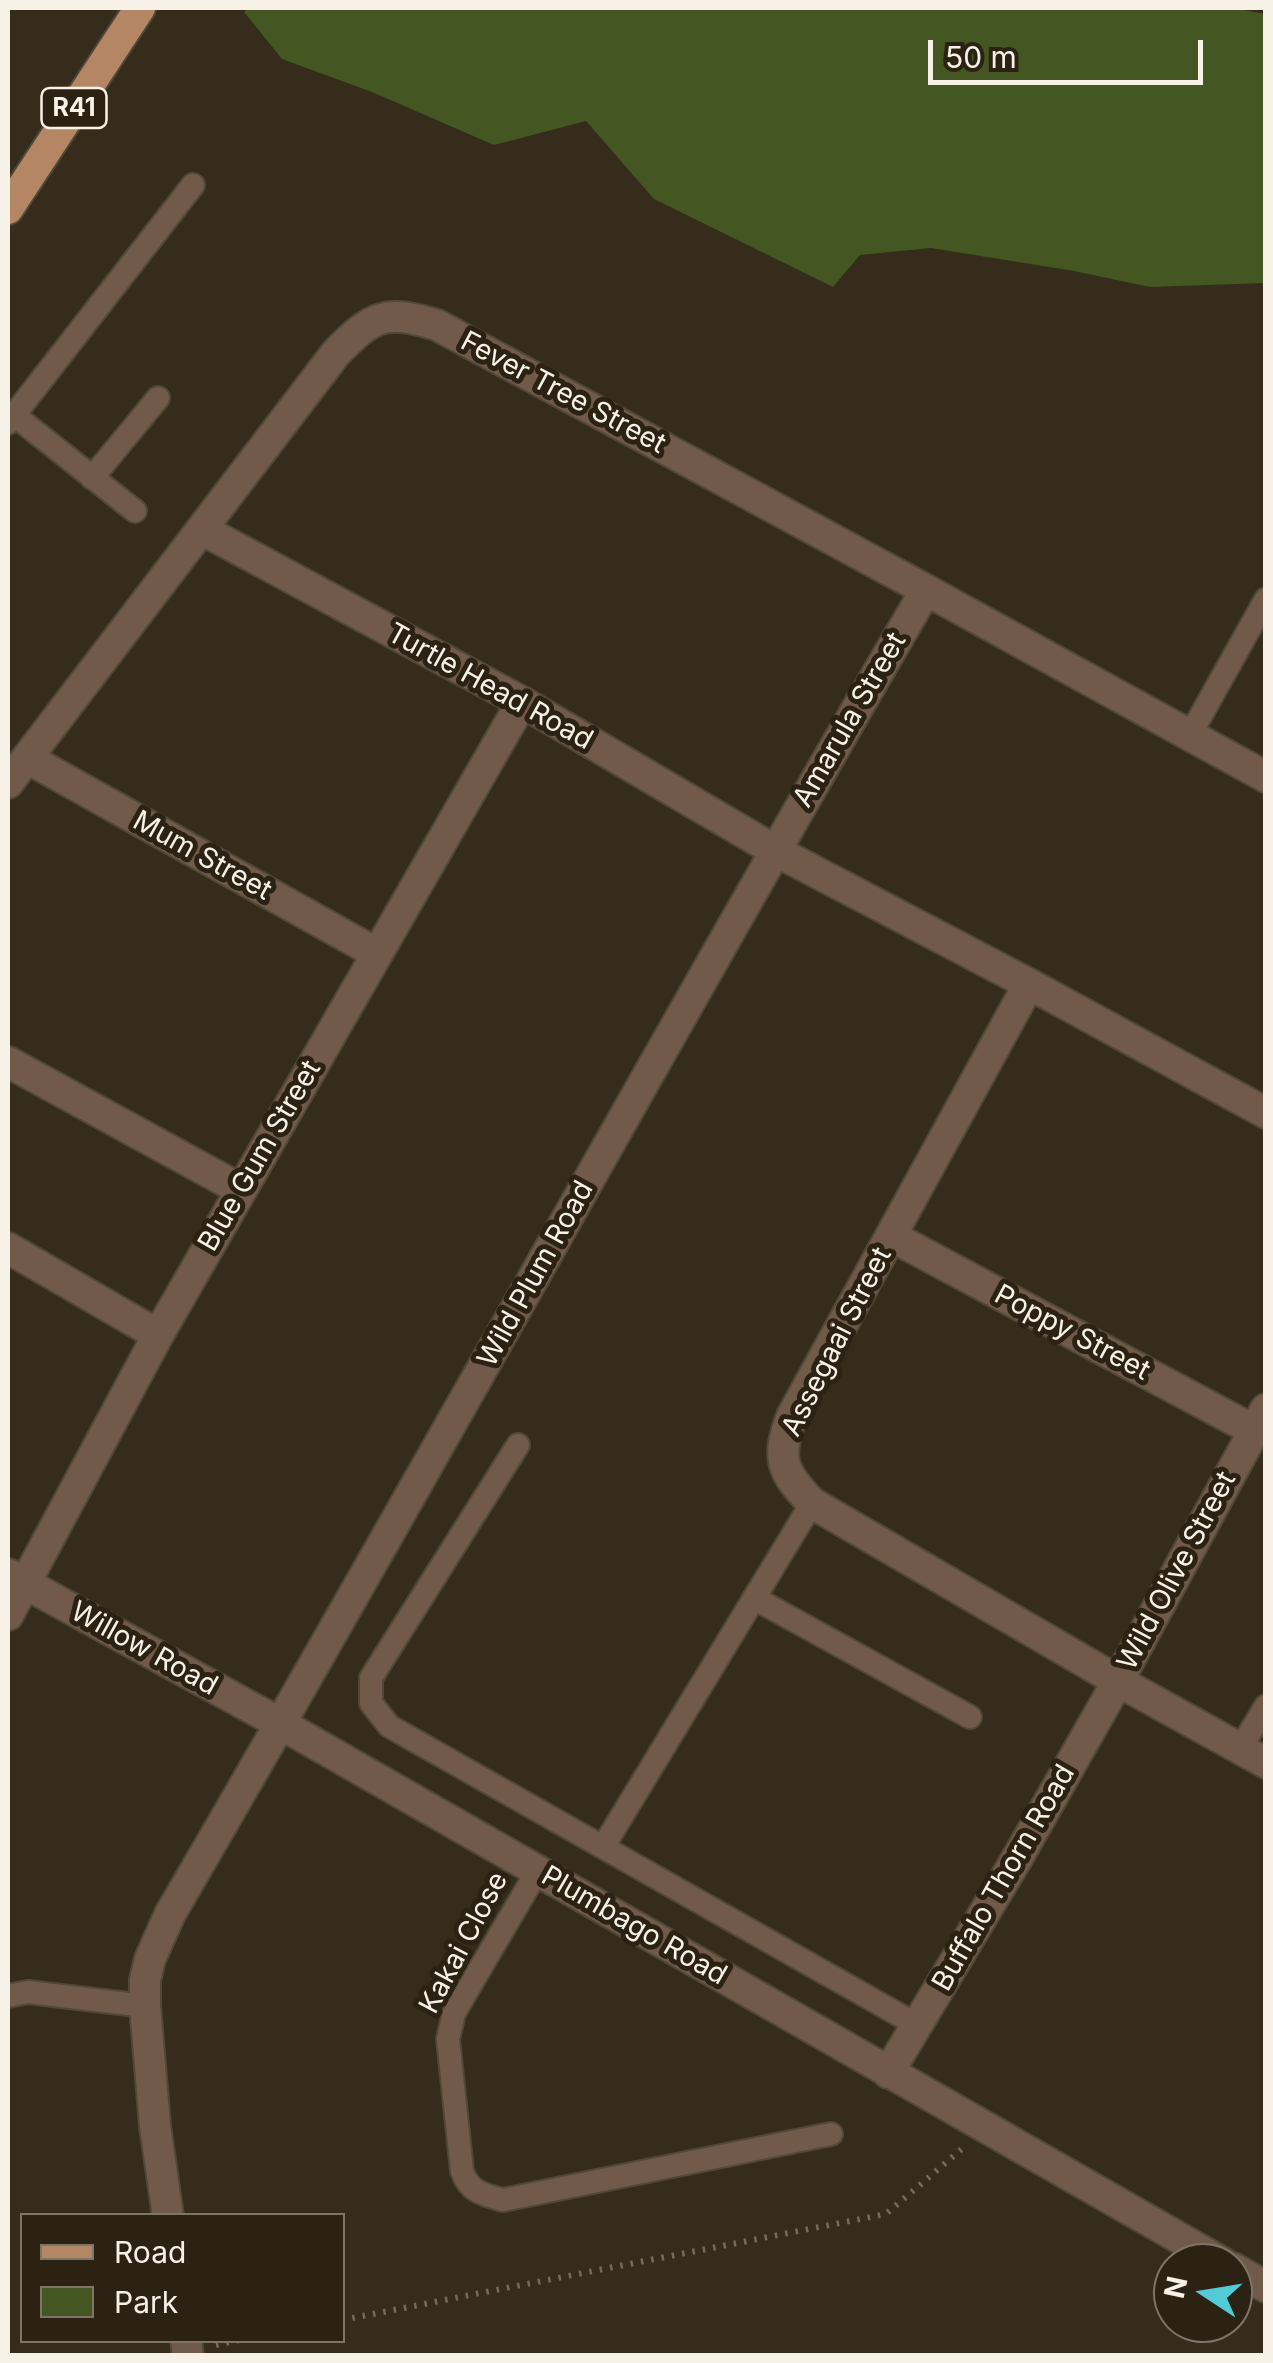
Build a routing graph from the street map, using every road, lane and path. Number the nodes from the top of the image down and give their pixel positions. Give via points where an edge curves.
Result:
1 (140, 8) edge
2 (194, 185) dead end
3 (8, 208) edge
4 (158, 398) dead end
5 (11, 418) edge
6 (92, 478) junction
7 (134, 511) dead end
8 (202, 530) junction
9 (926, 590) junction
10 (1266, 599) edge
11 (522, 702) junction
12 (1190, 735) junction
13 (27, 758) junction
14 (1266, 777) edge
15 (8, 784) edge
16 (774, 850) junction
17 (376, 953) junction
18 (1030, 984) junction
19 (8, 1062) edge
20 (1266, 1113) edge
21 (240, 1189) junction
22 (891, 1236) junction
23 (8, 1248) edge
24 (158, 1334) junction
25 (1259, 1420) edge
26 (518, 1445) dead end
27 (812, 1503) junction
28 (16, 1579) edge
29 (754, 1598) junction
30 (8, 1615) edge
31 (1118, 1682) junction
32 (1266, 1706) edge
33 (970, 1717) dead end
34 (282, 1724) junction
35 (1253, 1756) edge
36 (603, 1847) junction
37 (538, 1870) junction
38 (8, 1996) edge
39 (144, 2006) junction
40 (917, 2024) junction
41 (888, 2073) junction
42 (986, 2128) junction
43 (831, 2134) dead end
44 (168, 2213) edge
45 (1189, 2243) edge
46 (345, 2319) edge

1 - 3 main road, R41
2 - 5 lane
4 - 6 lane
5 - 6 lane
6 - 7 lane
8 - 9 street, Fever Tree Street via 336,352 361,327 383,317 412,317 455,334
8 - 11 street, Turtle Head Road
8 - 13 street, Fever Tree Street
9 - 12 street, Fever Tree Street
9 - 16 street, Amarula Street
10 - 12 lane
11 - 16 street, Turtle Head Road
11 - 17 street, Blue Gum Street
12 - 14 street, Fever Tree Street
13 - 15 street, Fever Tree Street
13 - 17 street, Mum Street
16 - 18 street
16 - 34 street, Wild Plum Road
17 - 21 street, Blue Gum Street
18 - 20 street
18 - 22 street, Assegaai Street
19 - 21 street
21 - 24 street, Blue Gum Street
22 - 25 street, Poppy Street
22 - 27 street, Assegaai Street via 784,1438 787,1475
23 - 24 street
24 - 28 street, Blue Gum Street
25 - 31 street, Wild Olive Street
26 - 36 lane via 371,1678 371,1704 389,1726
27 - 29 lane
27 - 31 street, Assegaai Street
28 - 30 street, Blue Gum Street
28 - 34 street, Willow Road
29 - 33 lane
29 - 36 lane
31 - 35 street, Assegaai Street
31 - 40 street, Buffalo Thorn Road
32 - 35 lane
34 - 37 street, Plumbago Road
34 - 39 street, Wild Plum Road via 163,1928
36 - 40 lane
37 - 41 street, Plumbago Road
37 - 43 lane, Kakai Close via 454,2014 448,2039 461,2161 473,2190 503,2200
38 - 39 lane via 28,1992
39 - 44 street, Wild Plum Road
40 - 41 street, Buffalo Thorn Road
41 - 42 street, Plumbago Road
42 - 45 street, Plumbago Road
42 - 46 path via 886,2214

